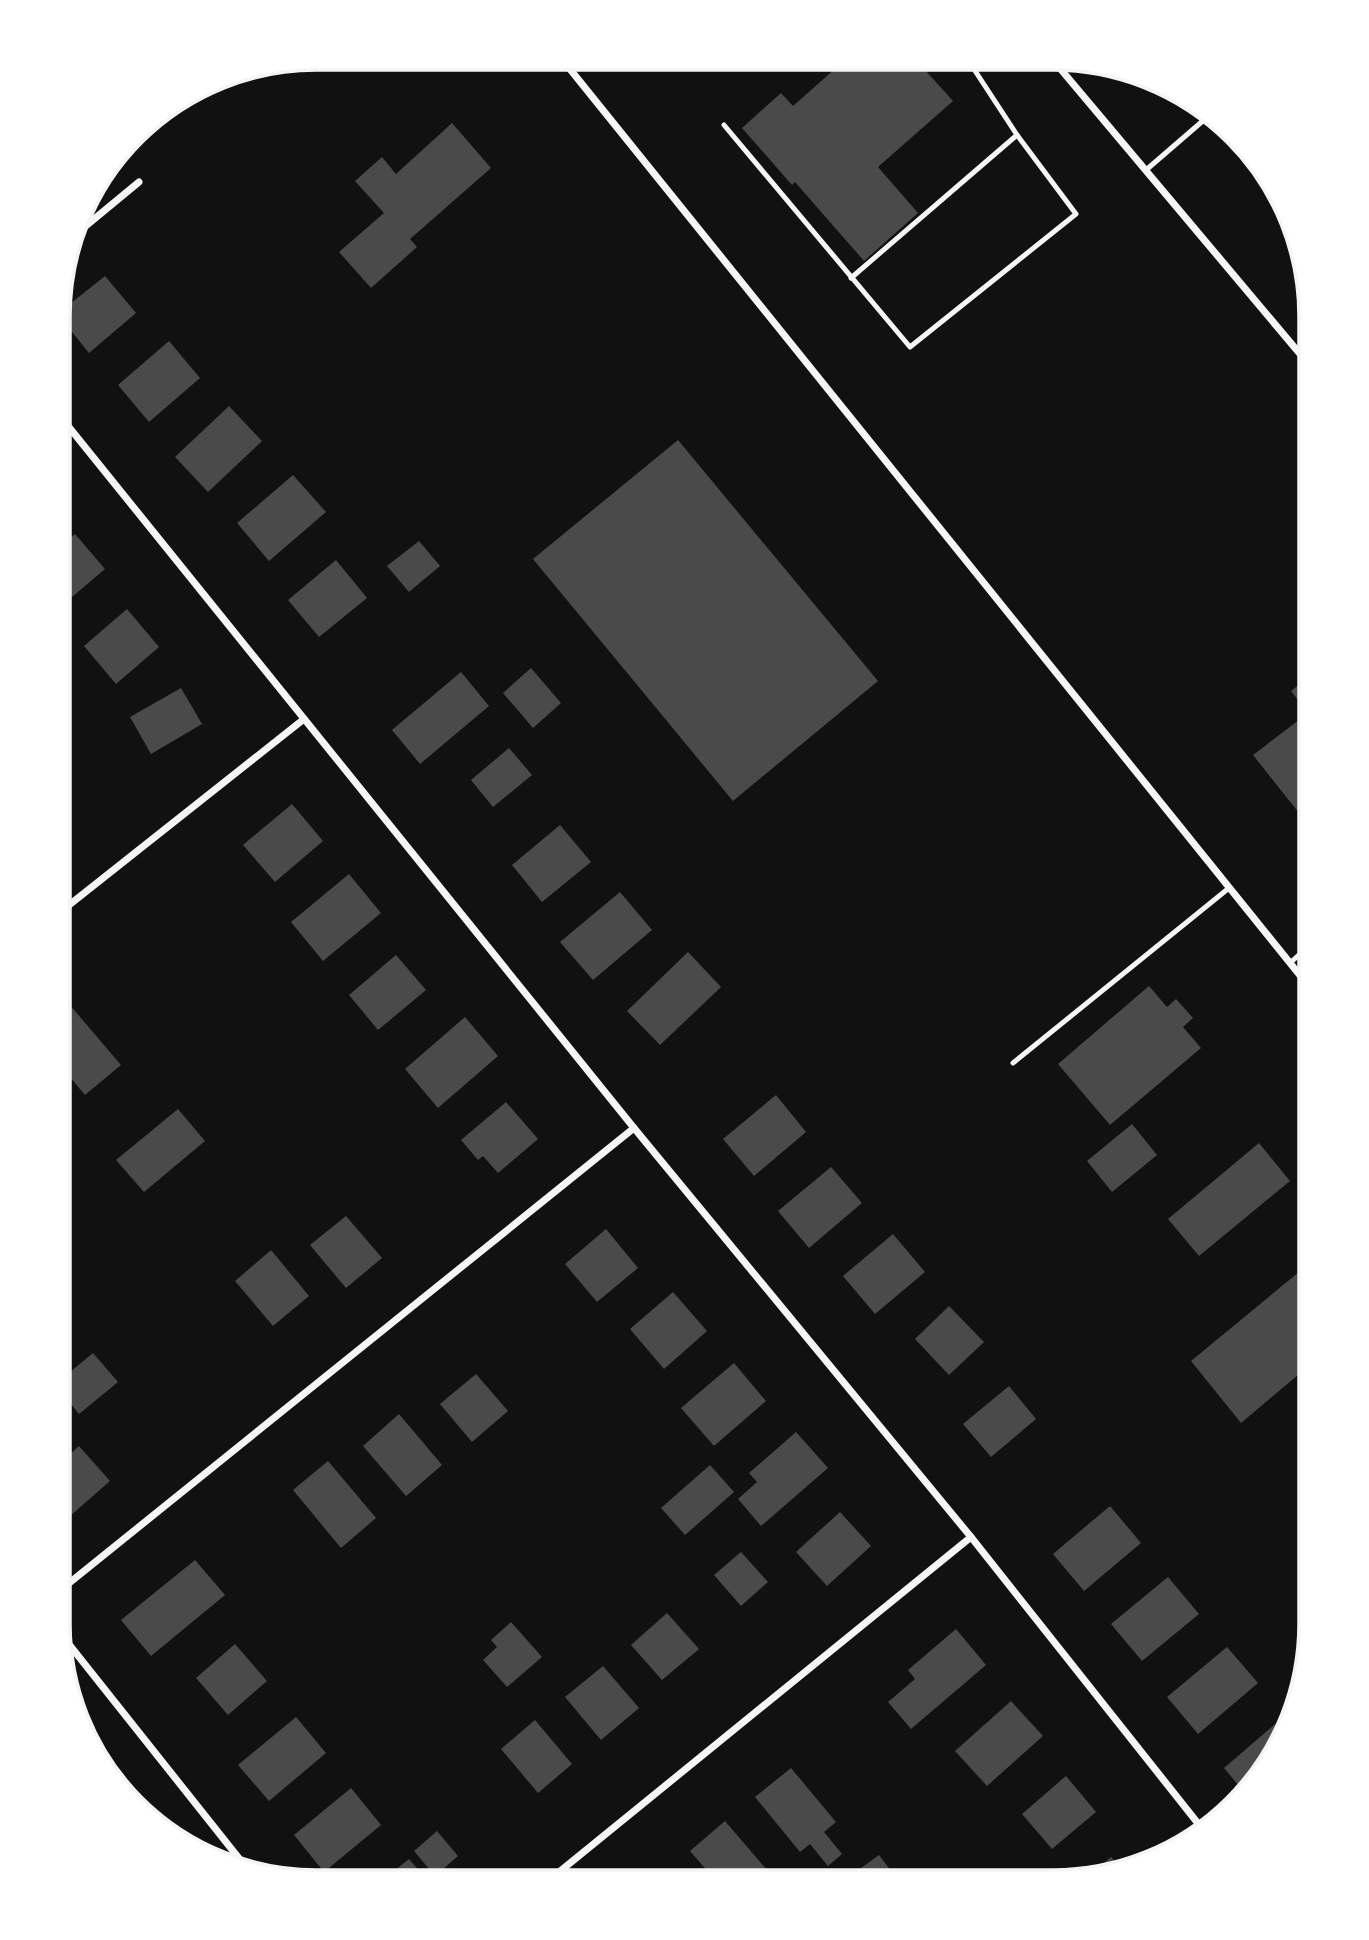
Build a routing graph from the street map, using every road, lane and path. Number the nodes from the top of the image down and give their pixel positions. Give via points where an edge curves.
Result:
1 (975, 70) edge
2 (571, 71) edge
3 (1062, 71) edge
4 (1203, 121) edge
5 (724, 125) dead end
6 (1017, 135) junction
7 (1146, 170) junction
8 (139, 182) dead end
9 (88, 224) edge
10 (851, 278) junction
11 (1299, 353) edge
12 (70, 428) edge
13 (304, 719) junction
14 (1229, 888) junction
15 (70, 904) edge
16 (1299, 955) edge
17 (1290, 962) junction
18 (1299, 973) edge
19 (1013, 1063) dead end
20 (634, 1128) junction
21 (971, 1538) junction
22 (70, 1582) edge
23 (71, 1647) edge
24 (1198, 1823) edge
25 (238, 1857) edge
26 (562, 1870) edge

1 - 6 lane
2 - 14 street
3 - 7 street
4 - 7 lane
5 - 10 lane
6 - 10 lane
6 - 10 lane via 1076,214 910,347
7 - 11 street
8 - 9 street
12 - 13 street
13 - 15 street
13 - 20 street
14 - 17 street
14 - 19 lane
16 - 17 lane
17 - 18 street
20 - 21 street
20 - 22 street
21 - 24 street
21 - 26 street
23 - 25 street

